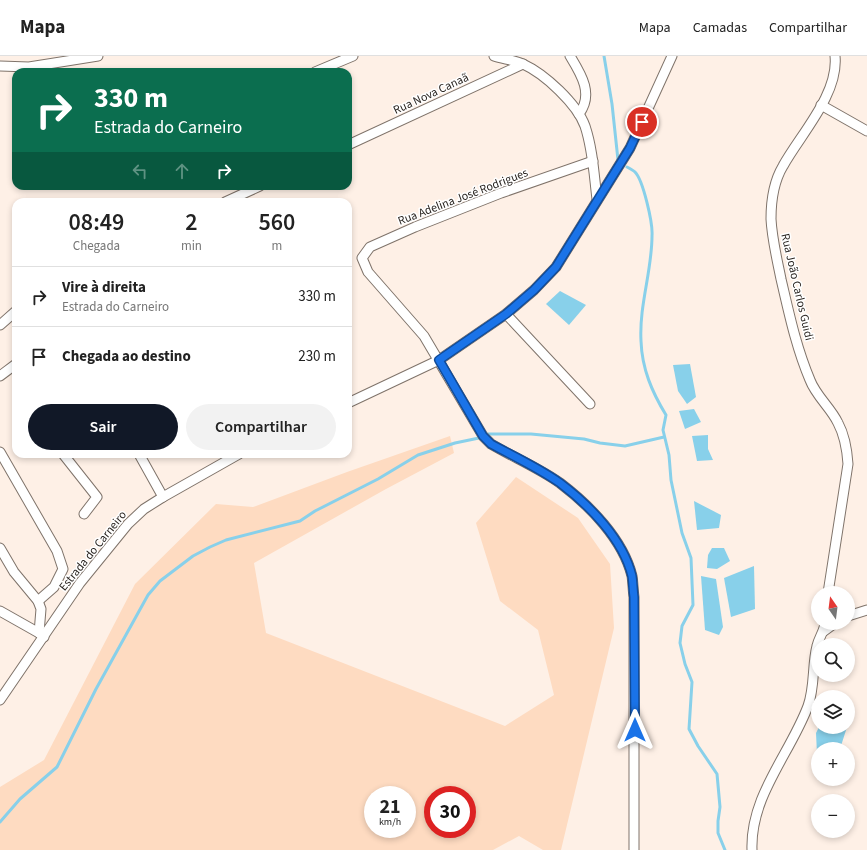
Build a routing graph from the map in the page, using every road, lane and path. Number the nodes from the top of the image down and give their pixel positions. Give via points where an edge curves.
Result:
1 (98, 56) edge
2 (353, 56) edge
3 (494, 56) edge
4 (570, 56) edge
5 (672, 56) edge
6 (834, 56) edge
7 (523, 64) junction
8 (0, 66) edge
9 (324, 68) edge
10 (821, 105) junction
11 (579, 114) junction
12 (867, 131) edge
13 (352, 143) edge
14 (593, 161) junction
15 (251, 190) edge
16 (234, 198) edge
17 (597, 199) junction
18 (12, 314) edge
19 (506, 314) junction
20 (0, 325) edge
21 (439, 360) junction
22 (12, 367) edge
23 (0, 376) edge
24 (352, 401) edge
25 (590, 404) dead end
26 (0, 452) edge
27 (66, 458) edge
28 (141, 458) edge
29 (232, 458) edge
30 (163, 497) junction
31 (84, 514) dead end
32 (0, 548) edge
33 (829, 586) edge
34 (38, 601) junction
35 (867, 610) edge
36 (0, 611) edge
37 (855, 614) edge
38 (823, 630) edge
39 (42, 635) junction
40 (0, 700) edge
41 (634, 850) edge
42 (752, 850) edge

1 - 8 street via 29,67
2 - 9 street
3 - 7 street
4 - 11 street via 584,80 586,89 584,107
5 - 17 street via 630,148
6 - 10 street, Rua João Carlos Guidi via 836,64 832,82
7 - 11 street via 556,88
7 - 13 street, Rua Nova Canaã
10 - 12 street
10 - 33 street, Rua João Carlos Guidi via 782,167 774,188 771,218 792,329 811,382 838,423 846,442 848,464
11 - 14 street via 585,126
14 - 17 street
14 - 21 street, Rua Adelina José Rodrigues via 501,193 370,247 362,258 368,272 424,336
15 - 16 street
17 - 19 street via 556,267
18 - 20 street
19 - 21 street
19 - 25 street
21 - 24 street
21 - 41 street via 483,436 491,444 559,482 582,501 611,534 632,575
22 - 23 street
26 - 34 street via 57,551 63,569 54,587
27 - 31 street via 97,497
28 - 30 street
29 - 30 street, Estrada do Carneiro
30 - 39 street, Estrada do Carneiro via 144,509 128,524
32 - 34 street via 14,572
34 - 39 street via 41,609
35 - 37 street
36 - 39 street
38 - 42 street via 817,646 808,705 768,785 756,820
39 - 40 street, Estrada do Carneiro

